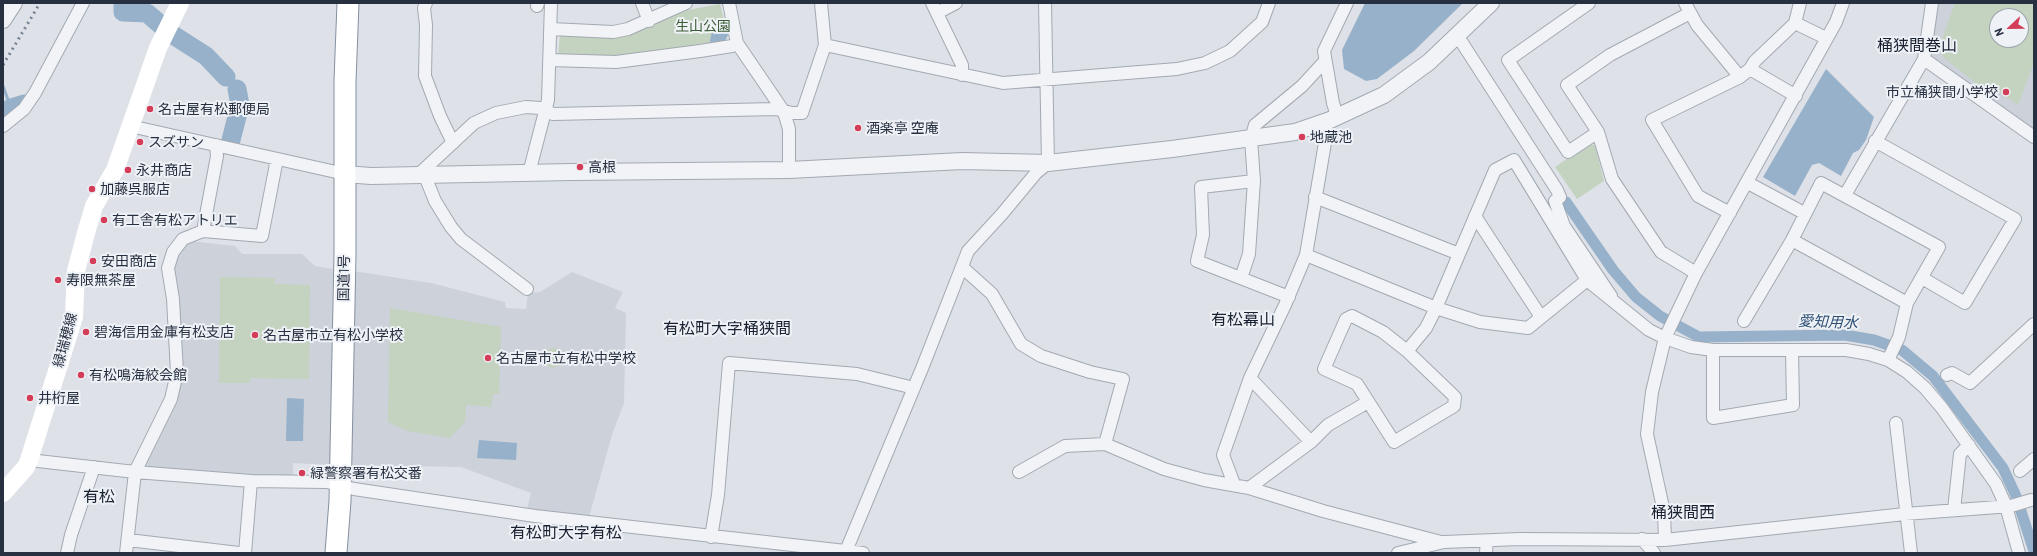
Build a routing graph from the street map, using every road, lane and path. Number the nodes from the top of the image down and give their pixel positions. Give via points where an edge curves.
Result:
1 (14, 3) edge
2 (83, 3) edge
3 (180, 3) edge
4 (348, 3) edge
5 (551, 3) edge
6 (642, 3) edge
7 (683, 3) edge
8 (729, 3) edge
9 (821, 3) edge
10 (956, 3) edge
11 (1045, 3) edge
12 (1269, 3) edge
13 (1347, 3) edge
14 (1491, 3) edge
15 (1589, 3) edge
16 (1800, 3) edge
17 (1843, 3) edge
18 (1932, 3) edge
19 (422, 4) edge
20 (935, 8) edge
21 (1687, 8) edge
22 (3, 20) edge
23 (649, 21) junction
24 (1795, 23) junction
25 (551, 29) junction
26 (1456, 35) junction
27 (1826, 38) junction
28 (737, 43) junction
29 (825, 45) junction
30 (1924, 59) junction
31 (550, 60) junction
32 (1325, 61) junction
33 (1750, 69) junction
34 (962, 75) junction
35 (1740, 77) junction
36 (1046, 79) junction
37 (1796, 96) junction
38 (546, 110) junction
39 (784, 112) junction
40 (1331, 119) junction
41 (3, 126) edge
42 (130, 126) junction
43 (1598, 132) junction
44 (2034, 137) edge
45 (1251, 138) junction
46 (1875, 142) junction
47 (453, 143) junction
48 (216, 145) junction
49 (277, 159) junction
50 (1048, 163) junction
51 (789, 170) junction
52 (345, 174) junction
53 (529, 174) junction
54 (421, 175) junction
55 (1254, 181) junction
56 (1748, 183) junction
57 (1845, 195) junction
58 (1316, 197) junction
59 (1730, 213) junction
60 (1804, 213) junction
61 (1475, 216) junction
62 (203, 231) junction
63 (1792, 240) junction
64 (1459, 254) junction
65 (1306, 255) junction
66 (962, 267) junction
67 (1696, 273) junction
68 (1242, 278) junction
69 (1922, 278) junction
70 (1587, 280) junction
71 (527, 289) dead end
72 (1288, 297) junction
73 (1614, 302) junction
74 (1907, 303) junction
75 (1436, 308) junction
76 (1541, 317) junction
77 (1744, 321) dead end
78 (2034, 324) edge
79 (1667, 336) junction
80 (1713, 350) junction
81 (1792, 350) junction
82 (1407, 351) junction
83 (1888, 360) junction
84 (1947, 375) dead end
85 (1250, 378) junction
86 (914, 388) junction
87 (1368, 402) junction
88 (1896, 423) dead end
89 (1311, 442) junction
90 (1105, 444) junction
91 (1969, 445) junction
92 (2034, 459) edge
93 (29, 460) junction
94 (94, 467) junction
95 (2020, 471) dead end
96 (135, 472) junction
97 (1019, 472) dead end
98 (250, 481) junction
99 (1234, 484) junction
100 (339, 486) junction
101 (1249, 488) junction
102 (3, 493) edge
103 (2033, 504) edge
104 (2009, 506) junction
105 (1954, 510) junction
106 (1905, 514) junction
107 (711, 537) junction
108 (1642, 539) junction
109 (128, 540) junction
110 (1486, 540) junction
111 (1665, 540) junction
112 (1444, 542) junction
113 (846, 551) junction
114 (67, 553) edge
115 (126, 553) edge
116 (239, 553) edge
117 (245, 553) edge
118 (336, 553) edge
119 (863, 553) edge
120 (1398, 553) edge
121 (1486, 553) edge
122 (1654, 553) edge
123 (1911, 553) edge
124 (2019, 553) edge

1 - 22 street
2 - 41 street via 35,93 24,109
3 - 42 main road, 緑瑞穂線 via 158,48
4 - 52 highway, 国道1号
5 - 25 street
6 - 23 street
7 - 23 street
8 - 28 street
9 - 29 street
10 - 20 street
11 - 36 street
12 - 36 street via 1262,22 1244,39 1230,51 1205,63 1177,69
13 - 32 street via 1324,51
14 - 26 street
15 - 43 street via 1508,60 1568,152
16 - 24 street
17 - 27 street via 1836,22
18 - 30 street
19 - 47 street via 426,25 425,76
20 - 34 street via 962,65
21 - 35 street via 1697,25
21 - 43 street via 1610,55 1568,85
23 - 25 street via 613,32
24 - 27 street
24 - 33 street via 1755,61
25 - 31 street
26 - 40 street via 1430,62 1384,94
26 - 73 street via 1557,190 1560,197 1555,201 1564,226 1606,286
27 - 37 street
28 - 31 street via 732,46 616,62
28 - 39 street
29 - 34 street
29 - 39 street via 802,113
30 - 44 street
30 - 46 street
31 - 38 street
32 - 40 street via 1333,102
32 - 45 street via 1302,86 1255,125
33 - 35 street
33 - 37 street
34 - 36 street via 1003,83
35 - 59 street via 1652,120 1698,196
36 - 50 street
37 - 56 street
38 - 39 street via 553,114 776,109
38 - 47 street via 526,107 496,113 474,123
38 - 53 street
39 - 51 street via 789,129
40 - 45 street via 1295,132
40 - 58 street
42 - 48 street
42 - 93 main road, 緑瑞穂線 via 115,170 94,206 76,271 74,317
43 - 67 street via 1612,179 1661,252
45 - 50 street
45 - 55 street
46 - 57 street
46 - 69 street via 2015,218 1965,303
47 - 54 street
48 - 49 street
48 - 62 street via 217,156
49 - 52 street
49 - 62 street via 262,236
50 - 51 street via 962,161
50 - 66 street via 968,251
51 - 53 street
52 - 54 street
52 - 100 highway, 国道1号
53 - 54 street
54 - 71 street via 461,239
55 - 68 street via 1249,254
55 - 68 street via 1201,187 1203,235 1197,261
56 - 59 street
56 - 60 street
57 - 60 street via 1821,183
57 - 69 street via 1939,247
58 - 64 street
58 - 65 street
59 - 67 street
60 - 63 street
61 - 64 street
61 - 70 street via 1495,170 1514,160
61 - 76 street
62 - 96 street via 183,239 173,252 168,268 173,299 177,373 171,399
63 - 74 street
63 - 77 street
64 - 75 street
65 - 72 street
65 - 75 street
66 - 86 street
66 - 90 street via 992,294 1021,344 1041,356 1090,372 1123,379
67 - 79 street
68 - 72 street
69 - 74 street
70 - 73 street
70 - 76 street
72 - 85 street
73 - 79 street via 1649,330
74 - 83 street via 1899,337
75 - 76 street via 1480,322 1528,328
75 - 82 street via 1426,328
78 - 84 street via 1970,383 1952,373
79 - 80 street via 1691,347
79 - 111 street via 1652,392 1647,434 1664,512
80 - 81 street
80 - 81 street via 1712,418 1793,405
81 - 83 street via 1846,350
82 - 87 street via 1383,332 1352,316 1346,319 1324,369 1357,384
82 - 87 street via 1454,397 1454,406 1394,442
83 - 91 street via 1925,388
85 - 89 street
85 - 99 street via 1223,455
86 - 107 street via 857,374 729,363 718,495
86 - 113 street
87 - 89 street via 1328,425
88 - 106 street
89 - 101 street
90 - 97 street via 1065,446
90 - 99 street via 1164,469 1204,480
91 - 104 street
91 - 105 street via 1960,454
92 - 95 street
93 - 94 street
93 - 102 main road, 緑瑞穂線
94 - 96 street
94 - 114 street
96 - 98 street
96 - 109 street
98 - 100 street via 327,482
98 - 117 street
99 - 101 street
100 - 107 street via 470,507
100 - 118 highway, 国道1号
101 - 112 street via 1323,512
103 - 104 street
104 - 105 street
104 - 124 street
105 - 106 street
106 - 111 street
106 - 123 street
107 - 113 street
108 - 110 street
108 - 111 street
108 - 122 street
109 - 115 street
109 - 116 street
110 - 112 street
110 - 121 street
112 - 120 street
113 - 119 street

